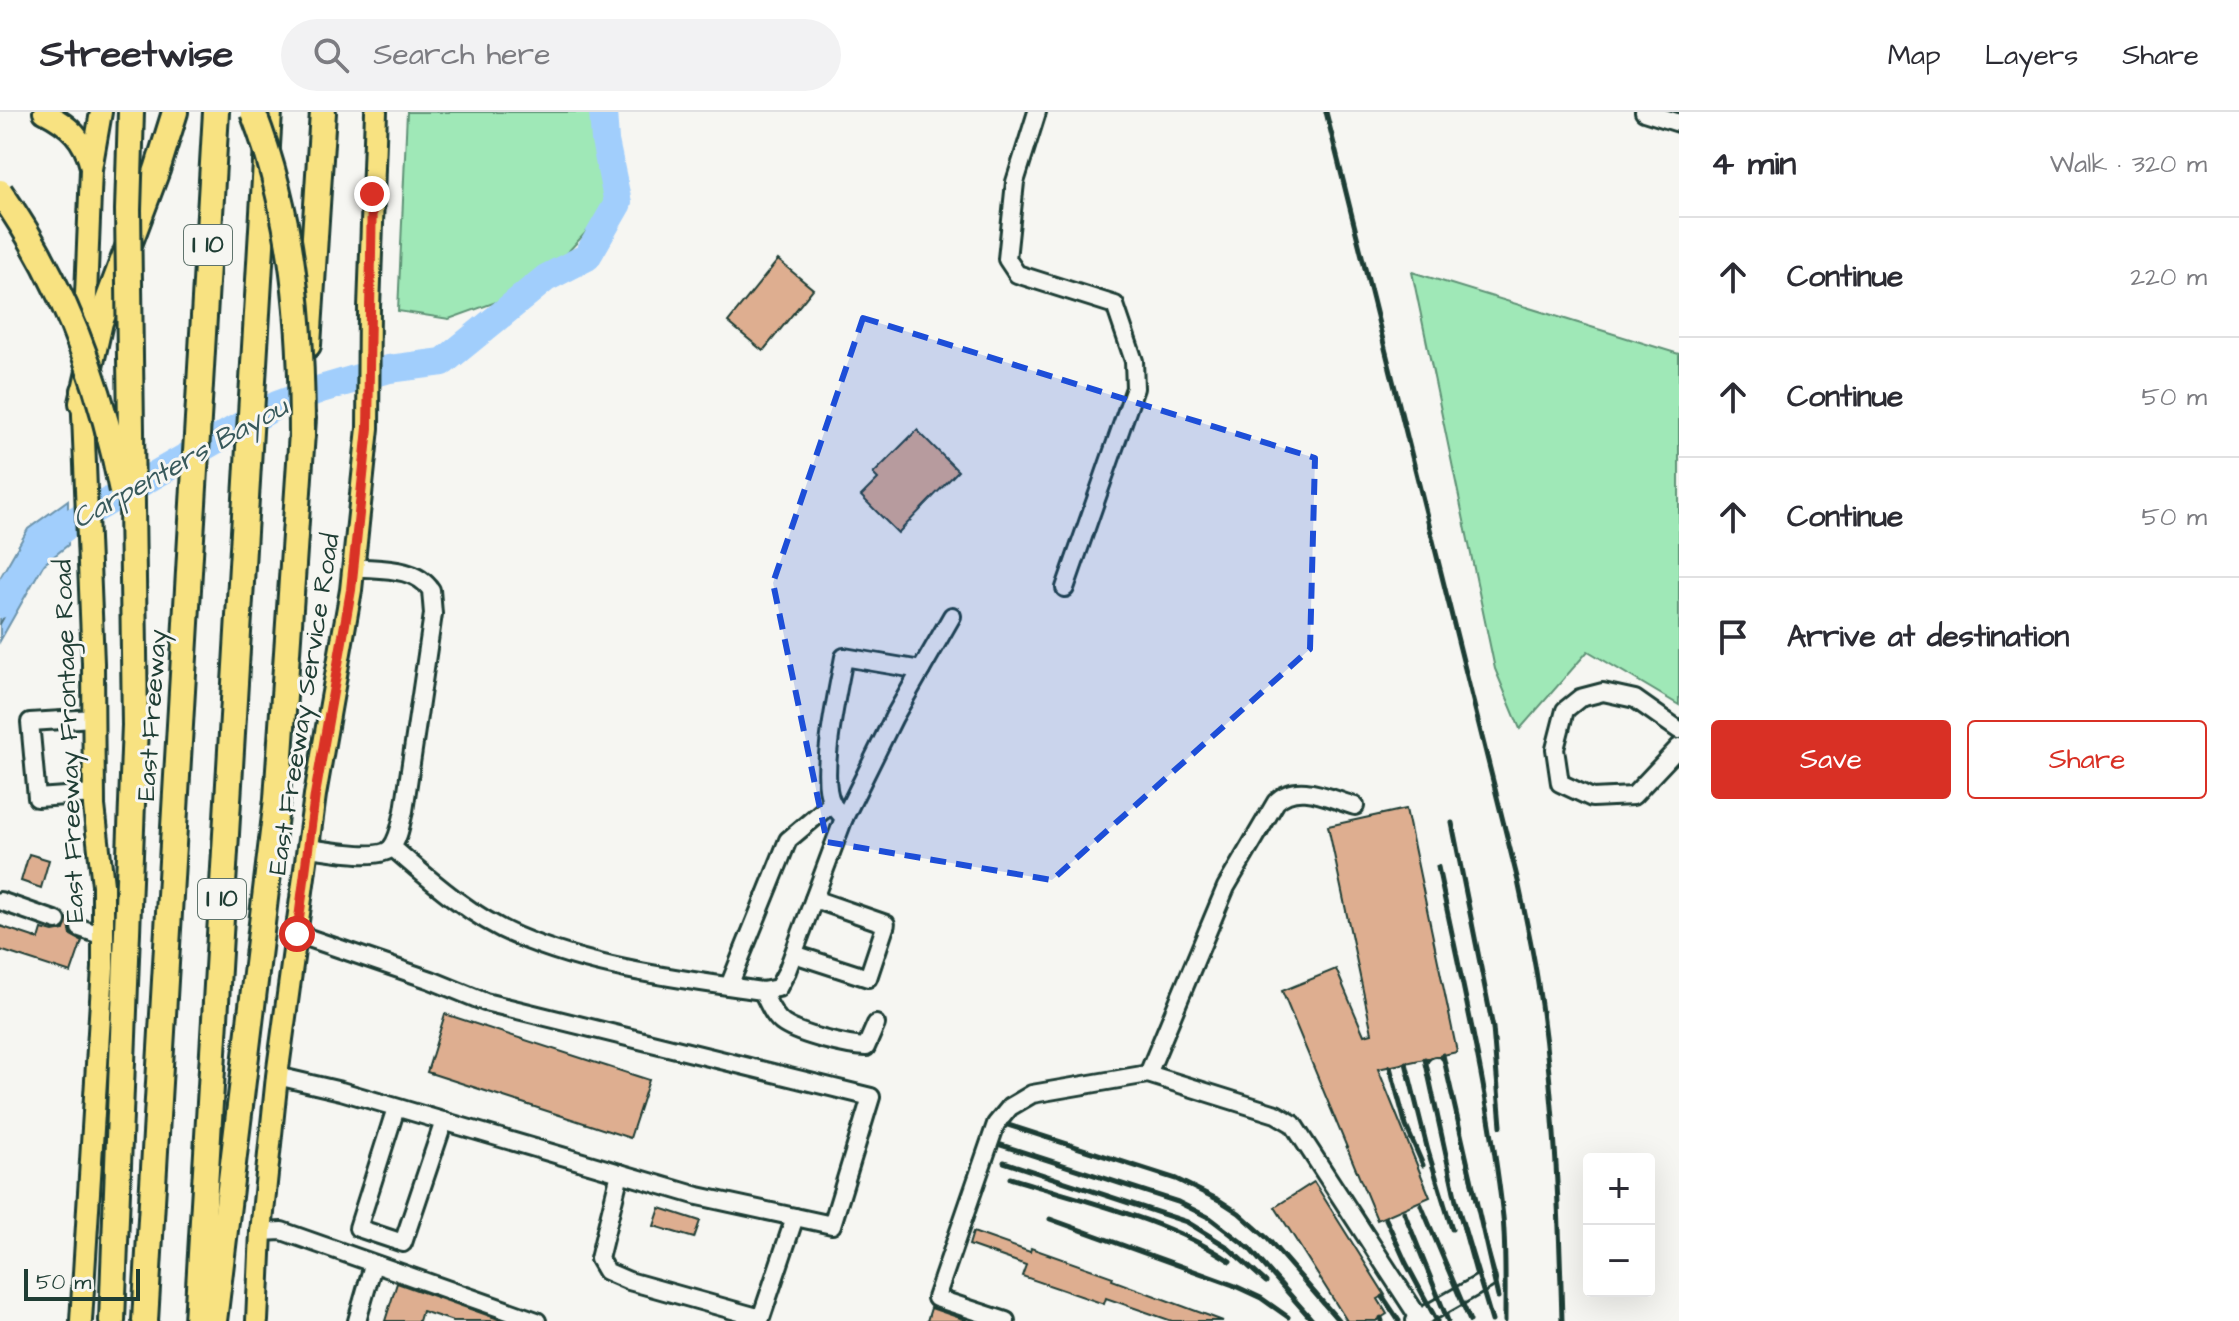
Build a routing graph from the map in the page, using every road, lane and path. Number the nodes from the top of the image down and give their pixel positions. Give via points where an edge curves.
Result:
1 (44, 112) edge
2 (101, 112) edge
3 (131, 112) edge
4 (175, 112) edge
5 (216, 112) edge
6 (253, 112) edge
7 (269, 112) edge
8 (323, 112) edge
9 (376, 112) edge
10 (1037, 112) edge
11 (1644, 112) edge
12 (1679, 123) edge
13 (91, 169) junction
14 (0, 192) edge
15 (82, 403) junction
16 (302, 436) junction
17 (353, 567) junction
18 (1065, 588) dead end
19 (952, 616) dead end
20 (135, 625) junction
21 (921, 670) junction
22 (94, 718) junction
23 (1679, 730) edge
24 (1679, 747) edge
25 (94, 794) junction
26 (832, 803) junction
27 (1355, 806) dead end
28 (844, 818) junction
29 (392, 847) junction
30 (308, 848) junction
31 (814, 899) junction
32 (0, 901) edge
33 (57, 921) dead end
34 (80, 928) dead end
35 (297, 934) junction
36 (103, 936) junction
37 (794, 954) junction
38 (729, 986) junction
39 (762, 991) junction
40 (876, 1024) dead end
41 (1436, 1066) dead end
42 (1148, 1074) junction
43 (277, 1076) junction
44 (396, 1108) junction
45 (444, 1121) junction
46 (620, 1173) junction
47 (795, 1217) junction
48 (261, 1232) junction
49 (373, 1265) junction
50 (533, 1320) edge
51 (1419, 1320) edge
52 (81, 1321) edge
53 (112, 1321) edge
54 (145, 1321) edge
55 (197, 1321) edge
56 (214, 1321) edge
57 (257, 1321) edge
58 (357, 1321) edge
59 (1006, 1321) edge

1 - 13 main road via 72,128
2 - 13 main road, East Freeway Frontage Road
3 - 20 highway, bridge
4 - 15 highway via 100,322
5 - 54 highway, East Freeway / I 10
6 - 16 highway, bridge via 277,182 294,268
7 - 55 highway, I 10
8 - 16 highway, bridge
9 - 17 main road, East Freeway Service Road via 368,428
10 - 18 street via 1015,182 1007,259 1017,274 1115,305 1134,361 1135,388
11 - 12 street
13 - 15 main road, East Freeway Frontage Road
14 - 20 highway, bridge via 60,295 102,407 124,504
15 - 22 main road, East Freeway Frontage Road
16 - 56 highway via 274,829
17 - 29 street via 419,578 431,590 433,602 404,811
17 - 30 main road, East Freeway Service Road
19 - 21 street
20 - 53 highway, bridge
21 - 26 street via 844,657 827,782
21 - 28 street
22 - 25 main road, East Freeway Frontage Road
22 - 25 street via 30,722 37,798
23 - 24 street via 1635,699 1603,692 1580,698 1565,710 1555,749 1560,783 1592,798 1633,796
25 - 36 main road, East Freeway Frontage Road
26 - 28 street
26 - 38 street via 788,840
27 - 42 street via 1300,790 1276,802 1226,887
28 - 31 street
29 - 30 street via 380,855
29 - 38 street via 458,901 517,936 614,966
30 - 35 main road, East Freeway Service Road
31 - 37 street
31 - 37 street via 886,924 868,978
32 - 33 street
34 - 36 street
35 - 43 main road, East Freeway Service Road
35 - 47 street via 485,1002 871,1097 832,1225
36 - 52 main road, East Freeway Frontage Road
37 - 39 street via 778,988
38 - 39 street
39 - 40 street via 784,1024 839,1043 866,1047
41 - 51 street via 1487,1280
42 - 51 street via 1293,1124
42 - 59 street via 1032,1094 1010,1107 996,1124 936,1298
43 - 44 street
43 - 48 main road, East Freeway Service Road
44 - 45 street
44 - 45 street via 358,1228 403,1243
45 - 46 street
46 - 47 street
46 - 47 street via 599,1259 606,1271 761,1318
48 - 49 street via 282,1231
48 - 57 main road, East Freeway Service Road
49 - 50 street
49 - 58 street

